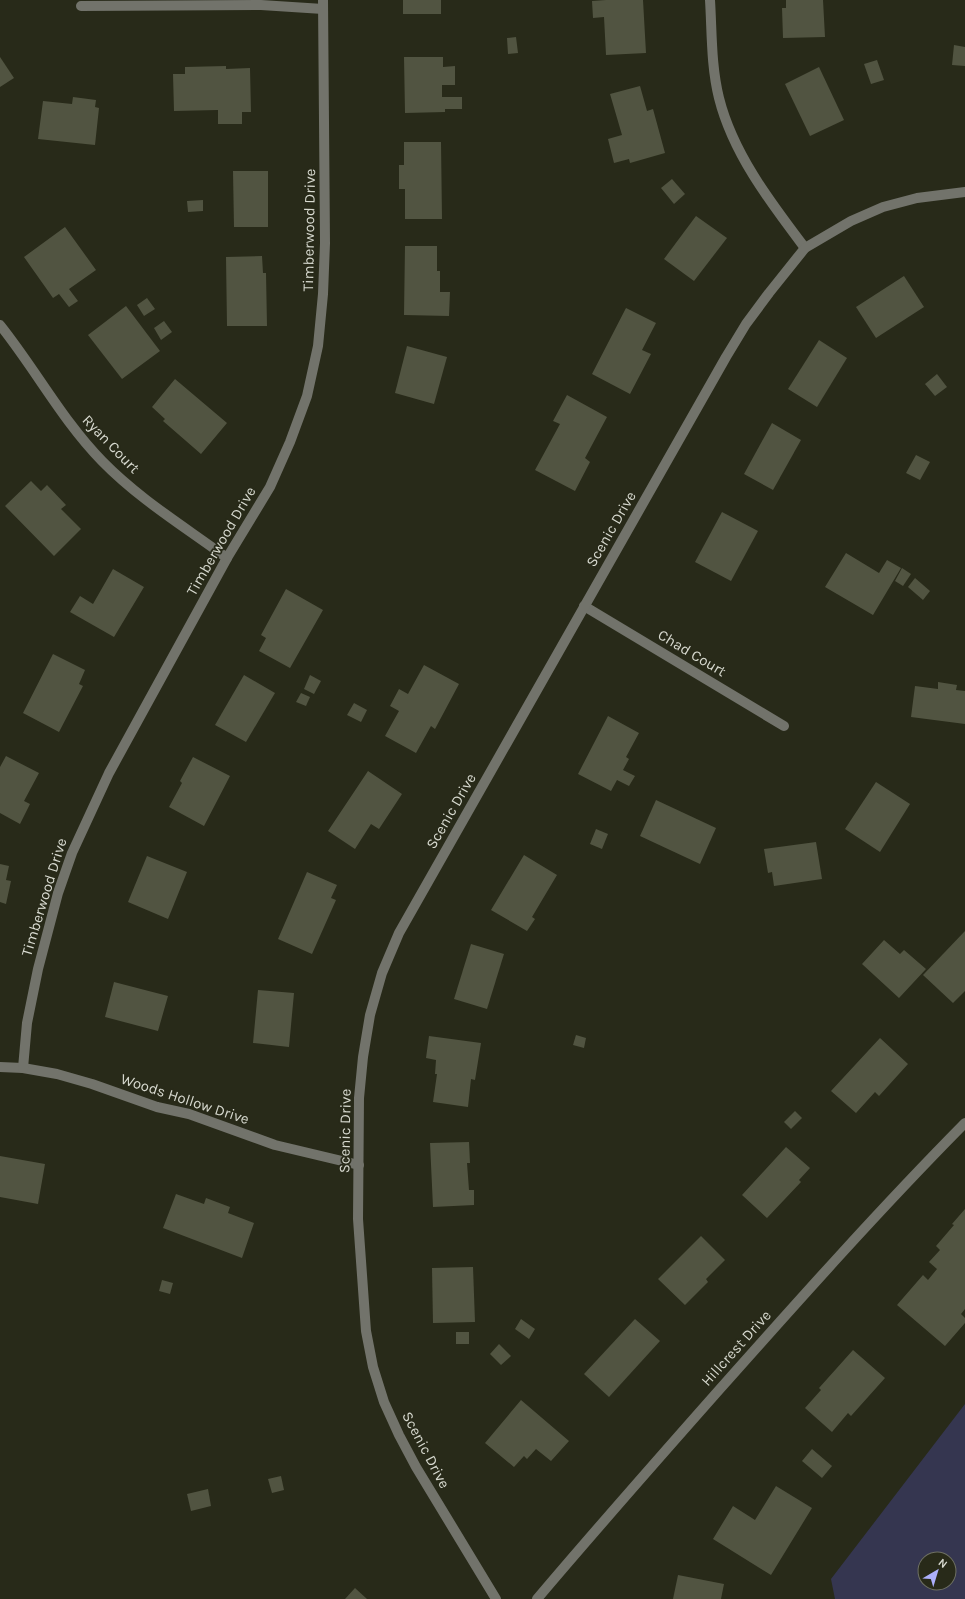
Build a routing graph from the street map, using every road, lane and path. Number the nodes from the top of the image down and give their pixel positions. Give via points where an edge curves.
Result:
1 (710, 0) edge
2 (323, 4) edge
3 (82, 6) dead end
4 (965, 192) edge
5 (805, 248) junction
6 (0, 325) edge
7 (227, 558) junction
8 (584, 606) junction
9 (784, 726) dead end
10 (0, 1067) edge
11 (23, 1068) junction
12 (965, 1123) edge
13 (359, 1165) junction
14 (496, 1599) edge
15 (537, 1599) edge

1 - 5 street via 713,62 719,98 730,129 773,206
2 - 3 street
2 - 7 street, Timberwood Drive via 325,243 318,346 307,396 290,442 270,487
4 - 5 street, Scenic Drive via 917,198 883,206
5 - 8 street, Scenic Drive via 746,324
6 - 7 street, Ryan Court via 66,419 103,462 144,498
7 - 11 street, Timberwood Drive via 109,773 72,853 58,893 38,969 27,1023
8 - 9 street, Chad Court
8 - 13 street, Scenic Drive via 398,933 382,973 370,1015 359,1098
10 - 11 street, Woods Hollow Drive
11 - 13 street, Woods Hollow Drive via 58,1074 92,1084 157,1107 189,1114 275,1145
12 - 15 street, Hillcrest Drive via 773,1329
13 - 14 street, Scenic Drive via 359,1256 366,1331 375,1374 384,1402 416,1467

